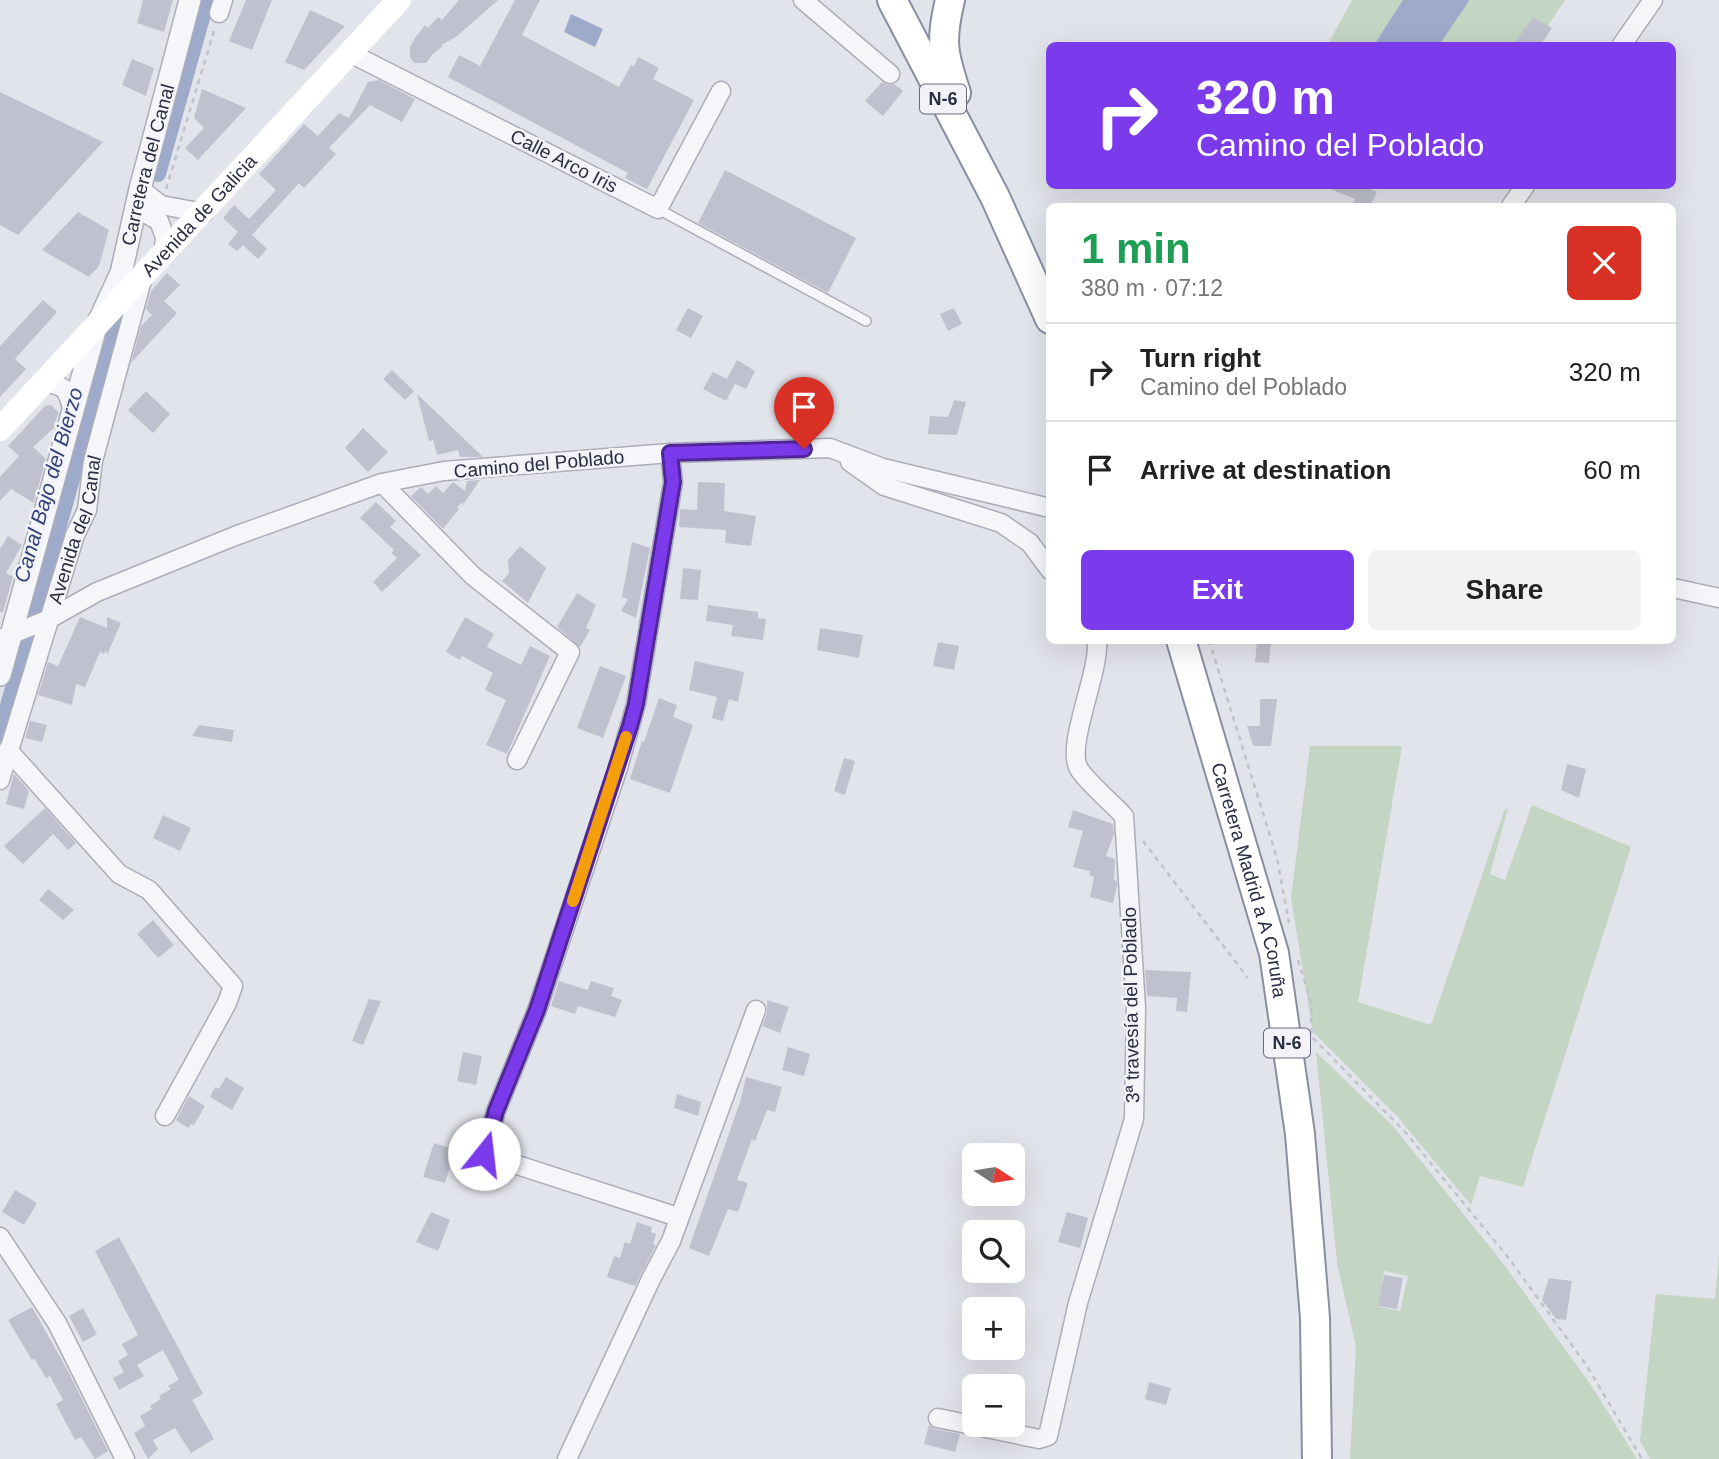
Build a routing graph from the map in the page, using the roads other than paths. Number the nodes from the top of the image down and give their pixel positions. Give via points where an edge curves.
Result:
1 (190, 0) edge
2 (399, 0) edge
3 (803, 0) edge
4 (892, 0) edge
5 (950, 0) edge
6 (1653, 0) edge
7 (1624, 42) edge
8 (350, 53) junction
9 (890, 74) dead end
10 (721, 91) dead end
11 (140, 189) junction
12 (995, 197) junction
13 (658, 209) junction
14 (204, 213) junction
15 (134, 214) junction
16 (163, 256) junction
17 (139, 281) junction
18 (1046, 309) edge
19 (104, 319) junction
20 (866, 321) dead end
21 (44, 383) junction
22 (73, 411) junction
23 (0, 429) edge
24 (830, 448) junction
25 (670, 453) junction
26 (382, 483) junction
27 (1046, 507) edge
28 (1046, 565) edge
29 (1676, 589) edge
30 (1719, 597) edge
31 (49, 619) junction
32 (6, 637) edge
33 (1097, 644) edge
34 (1182, 644) edge
35 (0, 675) edge
36 (8, 750) junction
37 (517, 760) dead end
38 (0, 780) edge
39 (757, 1010) dead end
40 (165, 1116) dead end
41 (678, 1217) junction
42 (0, 1237) edge
43 (938, 1418) dead end
44 (125, 1459) edge
45 (567, 1459) edge
46 (1317, 1459) edge

1 - 11 street, Carretera del Canal
2 - 8 main road, Avenida de Galicia
3 - 9 street
4 - 12 highway, N-6
5 - 12 highway, N-6 via 943,31 944,58
6 - 7 street
8 - 13 street, Calle Arco Iris
8 - 14 main road, Avenida de Galicia
10 - 13 street
11 - 14 street via 161,205
11 - 15 street, Carretera del Canal
12 - 18 highway, N-6
13 - 20 lane
14 - 16 main road, Avenida de Galicia
15 - 16 street via 141,211 159,221 165,237
15 - 19 street, Carretera del Canal via 121,273
16 - 17 main road, Avenida de Galicia
17 - 19 main road, Avenida de Galicia
17 - 31 street, Avenida del Canal via 93,461 87,510
19 - 21 main road, Avenida de Galicia
19 - 22 street, Avenida del Canal
21 - 22 street via 67,391
21 - 23 main road, Avenida de Galicia
22 - 32 street, Avenida del Canal
24 - 25 street, Camino del Poblado
24 - 27 street, Camino del Poblado via 883,468
24 - 28 street via 884,486 1001,523 1030,543
25 - 26 street, Camino del Poblado via 444,471
25 - 41 street via 673,482 636,704 537,1010 496,1111 484,1154
26 - 31 street, Camino del Poblado via 97,592
26 - 37 street via 473,576 570,652
29 - 30 street
31 - 32 street, Camino del Poblado
31 - 36 street, Avenida del Canal
32 - 35 street, Avenida del Canal
33 - 43 street, 3ª travesía del Poblado via 1075,750 1078,768 1124,816 1136,1008 1134,1119 1078,1303 1048,1436 1039,1439
34 - 46 highway, Carretera Madrid a A Coruña / N-6 via 1274,953 1300,1134 1315,1318
36 - 38 street, Avenida del Canal
36 - 40 street via 119,874 149,890 233,986
39 - 41 street
41 - 45 street via 671,1241
42 - 44 street via 57,1323

